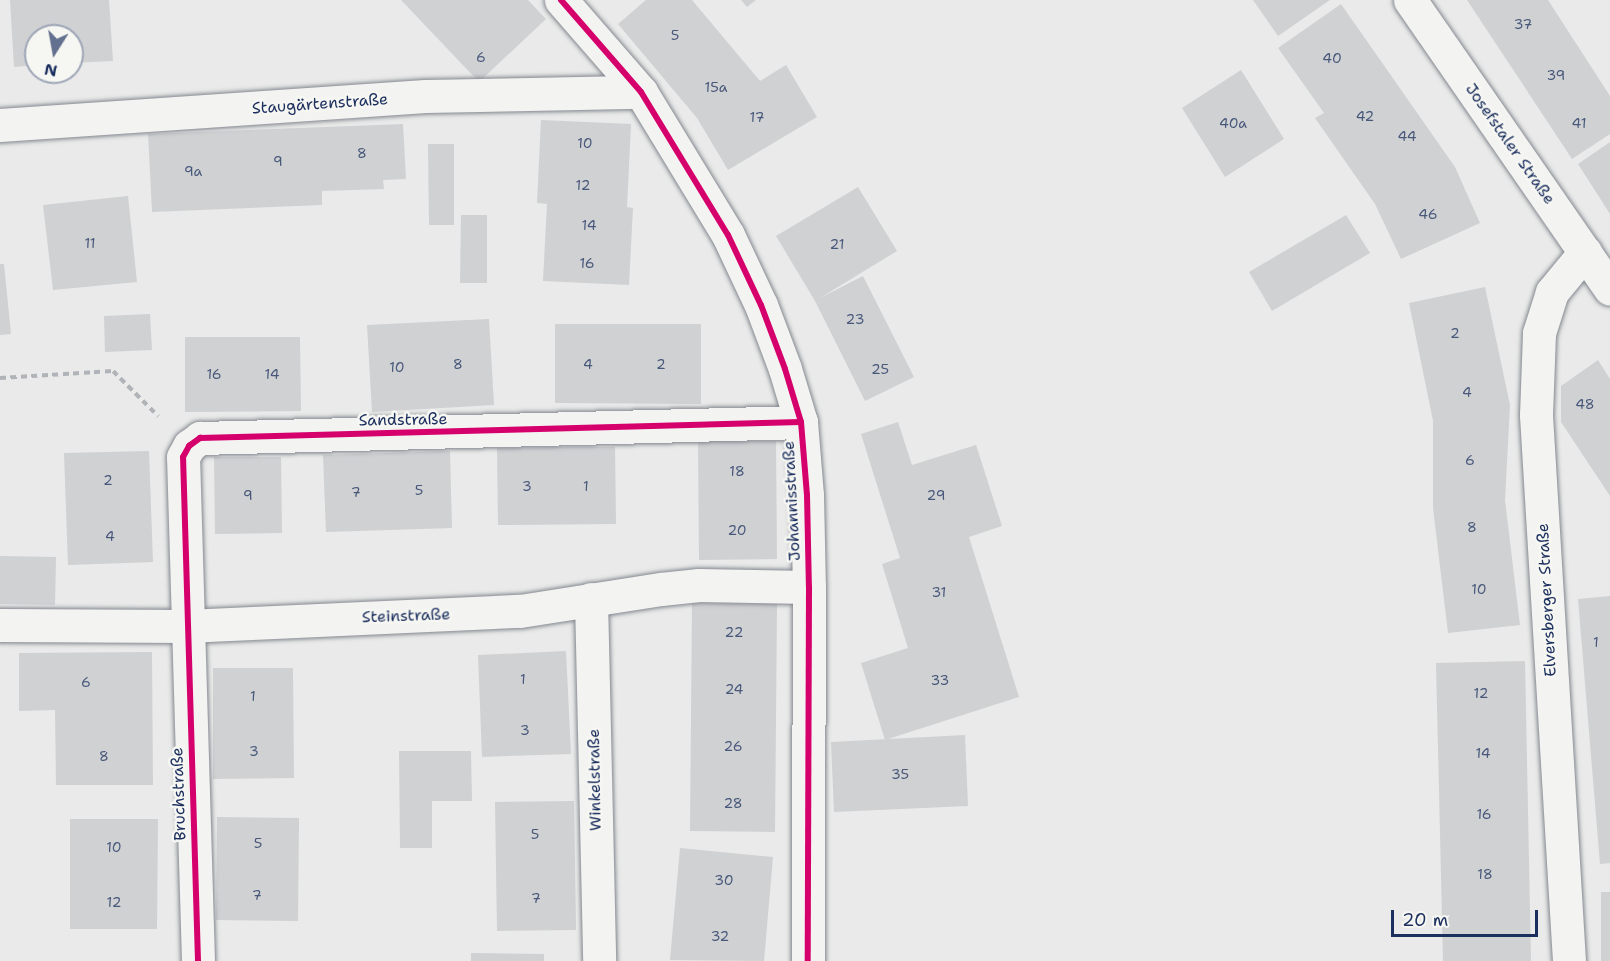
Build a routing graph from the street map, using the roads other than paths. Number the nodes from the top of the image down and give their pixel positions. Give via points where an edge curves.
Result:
1 (1410, 0) edge
2 (579, 6) edge
3 (641, 92) junction
4 (0, 125) edge
5 (1585, 252) junction
6 (1610, 289) edge
7 (801, 422) junction
8 (809, 587) junction
9 (591, 599) junction
10 (0, 625) edge
11 (186, 626) junction
12 (198, 961) edge
13 (599, 961) edge
14 (808, 961) edge
15 (1569, 961) edge

1 - 5 street, Josefstaler Straße
2 - 3 street, Johannisstraße
3 - 4 street, Staugärtenstraße via 425,96
3 - 7 street, Johannisstraße via 728,235 761,305
5 - 6 street, Josefstaler Straße
5 - 15 street, Elversberger Straße via 1552,292 1539,333 1536,415
7 - 8 street, Johannisstraße
7 - 11 street, Sandstraße via 200,438 183,457
8 - 9 street, Steinstraße via 699,585
8 - 14 street, Johannisstraße
9 - 11 street, Steinstraße via 520,611
9 - 13 street, Winkelstraße
10 - 11 street, Steinstraße
11 - 12 street, Bruchstraße

